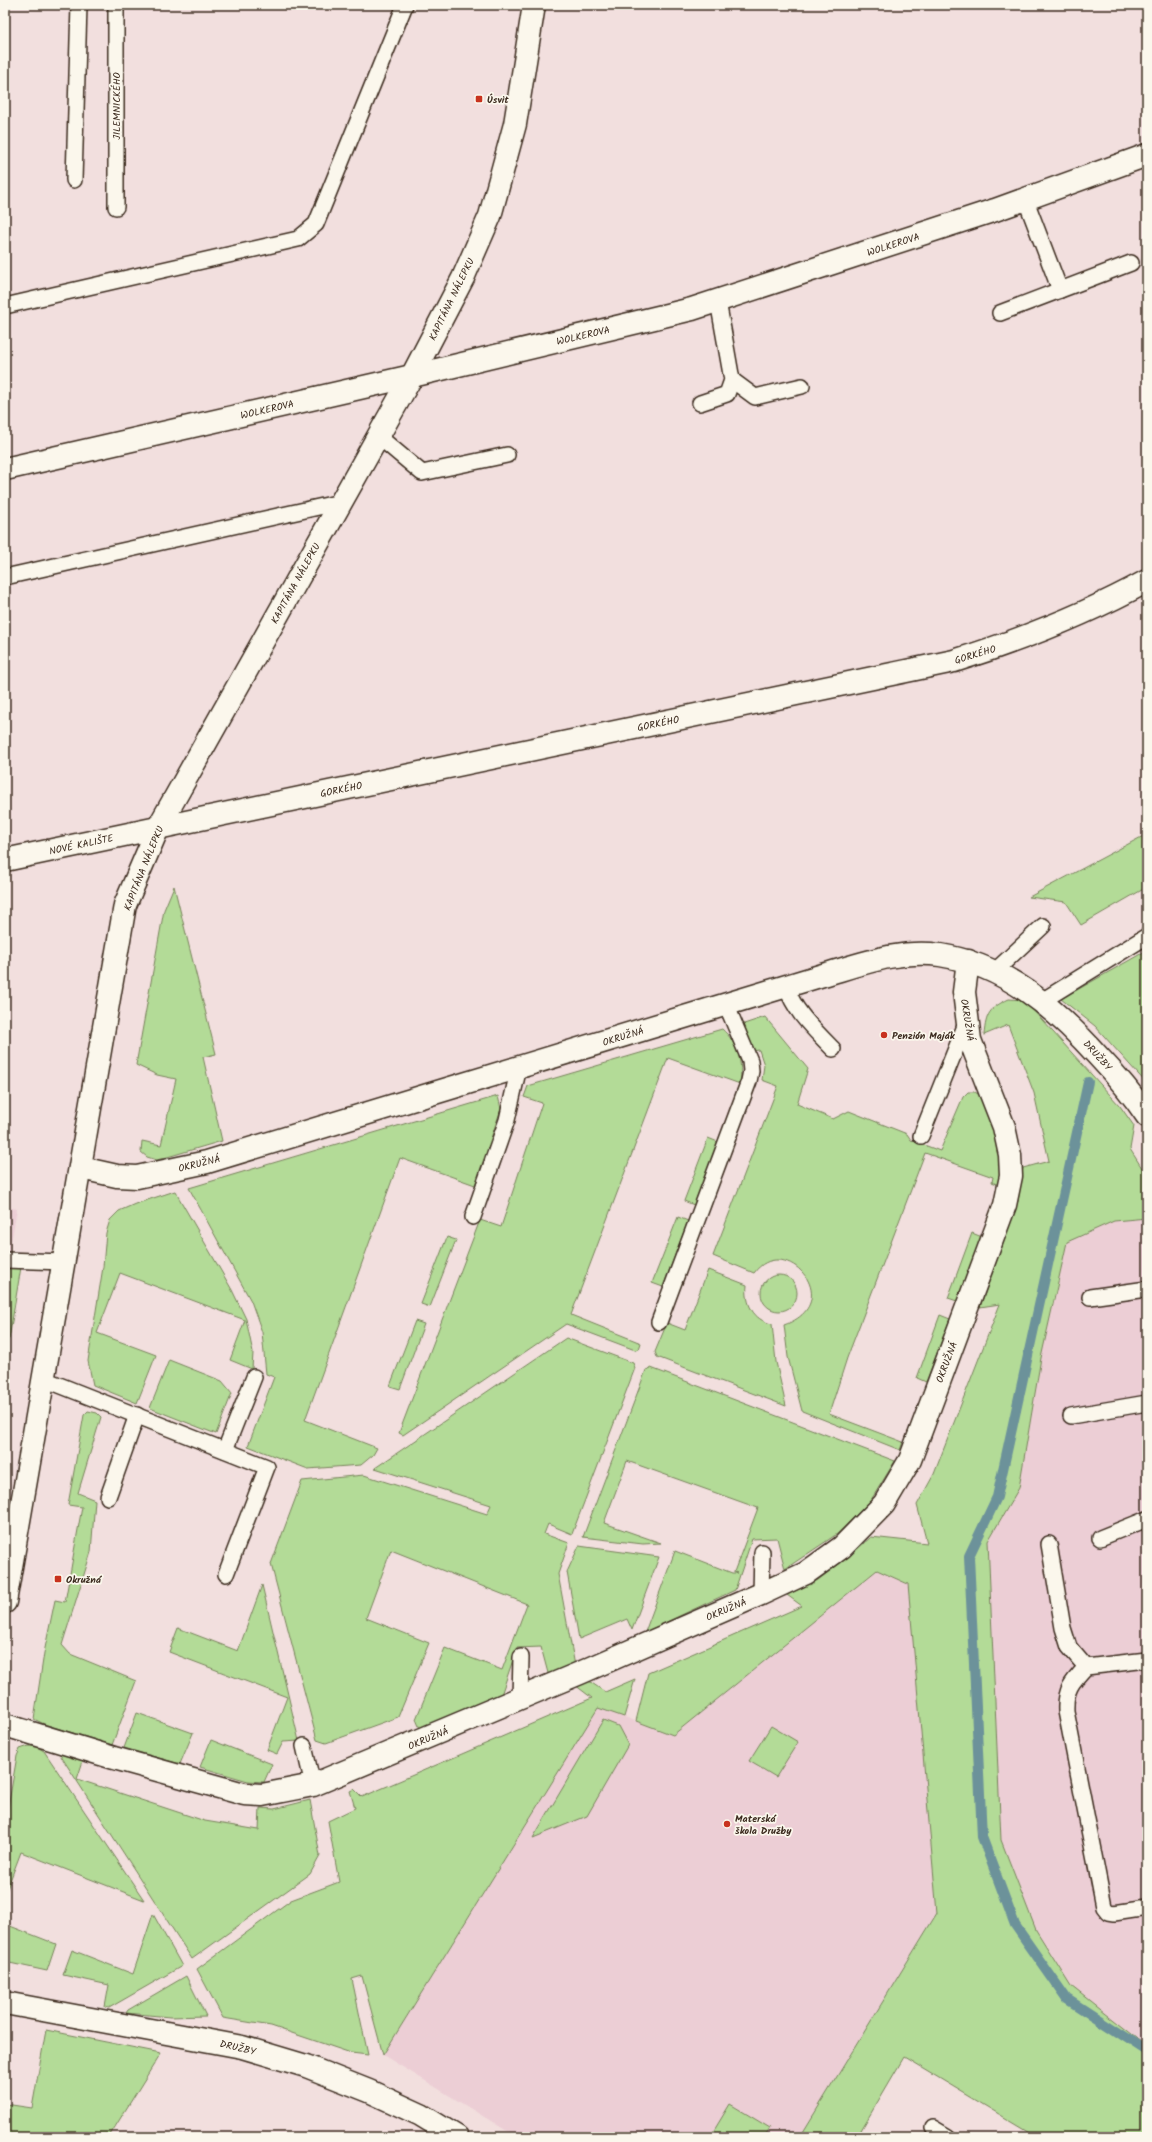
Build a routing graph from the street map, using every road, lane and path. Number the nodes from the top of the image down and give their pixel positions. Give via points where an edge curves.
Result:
1 (80, 5) edge
2 (116, 5) edge
3 (405, 5) edge
4 (534, 5) edge
5 (1147, 155) edge
6 (74, 180) dead end
7 (1025, 198) junction
8 (116, 207) dead end
9 (1131, 264) dead end
10 (1060, 290) junction
11 (718, 301) junction
12 (5, 306) edge
13 (1000, 313) dead end
14 (412, 376) junction
15 (732, 380) junction
16 (802, 386) dead end
17 (700, 403) dead end
18 (378, 436) junction
19 (507, 455) dead end
20 (5, 469) edge
21 (341, 502) junction
22 (5, 577) edge
23 (1147, 581) edge
24 (158, 828) junction
25 (5, 860) edge
26 (1043, 926) dead end
27 (1147, 936) edge
28 (968, 961) junction
29 (995, 971) junction
30 (786, 986) junction
31 (1042, 1001) junction
32 (726, 1004) junction
33 (967, 1020) junction
34 (833, 1049) dead end
35 (519, 1067) junction
36 (1146, 1112) edge
37 (921, 1136) dead end
38 (81, 1168) junction
39 (473, 1217) dead end
40 (5, 1260) edge
41 (64, 1262) junction
42 (1147, 1289) edge
43 (1090, 1297) dead end
44 (659, 1322) dead end
45 (254, 1377) dead end
46 (44, 1378) junction
47 (1147, 1403) edge
48 (137, 1415) junction
49 (1071, 1416) dead end
50 (225, 1450) junction
51 (108, 1497) dead end
52 (1147, 1519) edge
53 (1100, 1538) dead end
54 (1049, 1544) dead end
55 (762, 1552) dead end
56 (226, 1574) dead end
57 (761, 1594) junction
58 (5, 1602) edge
59 (521, 1657) dead end
60 (1147, 1660) edge
61 (1086, 1667) junction
62 (520, 1699) junction
63 (5, 1724) edge
64 (304, 1746) dead end
65 (313, 1785) junction
66 (1147, 1908) edge
67 (5, 2003) edge
68 (933, 2128) dead end
69 (457, 2137) edge
70 (948, 2137) edge

1 - 6 lane
2 - 8 lane, JILEMNICKÉHO
3 - 12 lane via 316,224 298,239
4 - 14 street, KAPITÁNA NÁLEPKU via 515,124 490,216 463,278
5 - 7 street, WOLKEROVA
7 - 10 lane
7 - 11 street, WOLKEROVA
9 - 10 lane
10 - 13 lane
11 - 14 street, WOLKEROVA
11 - 15 lane
14 - 18 street, KAPITÁNA NÁLEPKU
14 - 20 street, WOLKEROVA
15 - 16 lane via 755,397
15 - 17 lane via 727,394
18 - 19 lane via 422,473
18 - 21 street, KAPITÁNA NÁLEPKU
21 - 22 lane
21 - 24 street, KAPITÁNA NÁLEPKU
23 - 24 street, GORKÉHO via 1066,621 1010,644 954,661
24 - 25 street, NOVÉ KALIŠTE
24 - 38 street, KAPITÁNA NÁLEPKU via 126,905
26 - 29 lane
27 - 31 lane
28 - 29 street, OKRUŽNÁ
28 - 30 street, OKRUŽNÁ via 914,953 883,958
28 - 33 street, OKRUŽNÁ via 964,992
29 - 31 street, OKRUŽNÁ
30 - 32 street, OKRUŽNÁ
30 - 34 lane via 798,1013
31 - 36 street, DRUŽBY via 1084,1040
32 - 35 street, OKRUŽNÁ
32 - 44 lane via 750,1061 749,1081
33 - 37 lane
33 - 57 street, OKRUŽNÁ via 970,1040 1004,1127 1010,1155 1011,1176 998,1225 910,1460 884,1504 842,1547 806,1573
35 - 38 street, OKRUŽNÁ via 207,1162 137,1177 117,1176
35 - 39 lane via 507,1120
38 - 41 street
40 - 41 lane
41 - 46 street
42 - 43 lane
45 - 50 lane
46 - 48 lane
46 - 58 street
47 - 49 lane
48 - 50 lane
48 - 51 lane
50 - 56 lane via 267,1467
52 - 53 lane
54 - 61 lane via 1069,1647
55 - 57 lane
57 - 62 street, OKRUŽNÁ
59 - 62 lane
60 - 61 lane
61 - 66 lane via 1065,1696 1066,1710 1104,1907 1108,1912 1114,1913
62 - 65 street, OKRUŽNÁ
63 - 65 street, OKRUŽNÁ via 244,1794 289,1792
64 - 65 lane
67 - 69 street, DRUŽBY via 249,2049 306,2066 369,2091 421,2115
68 - 70 lane

